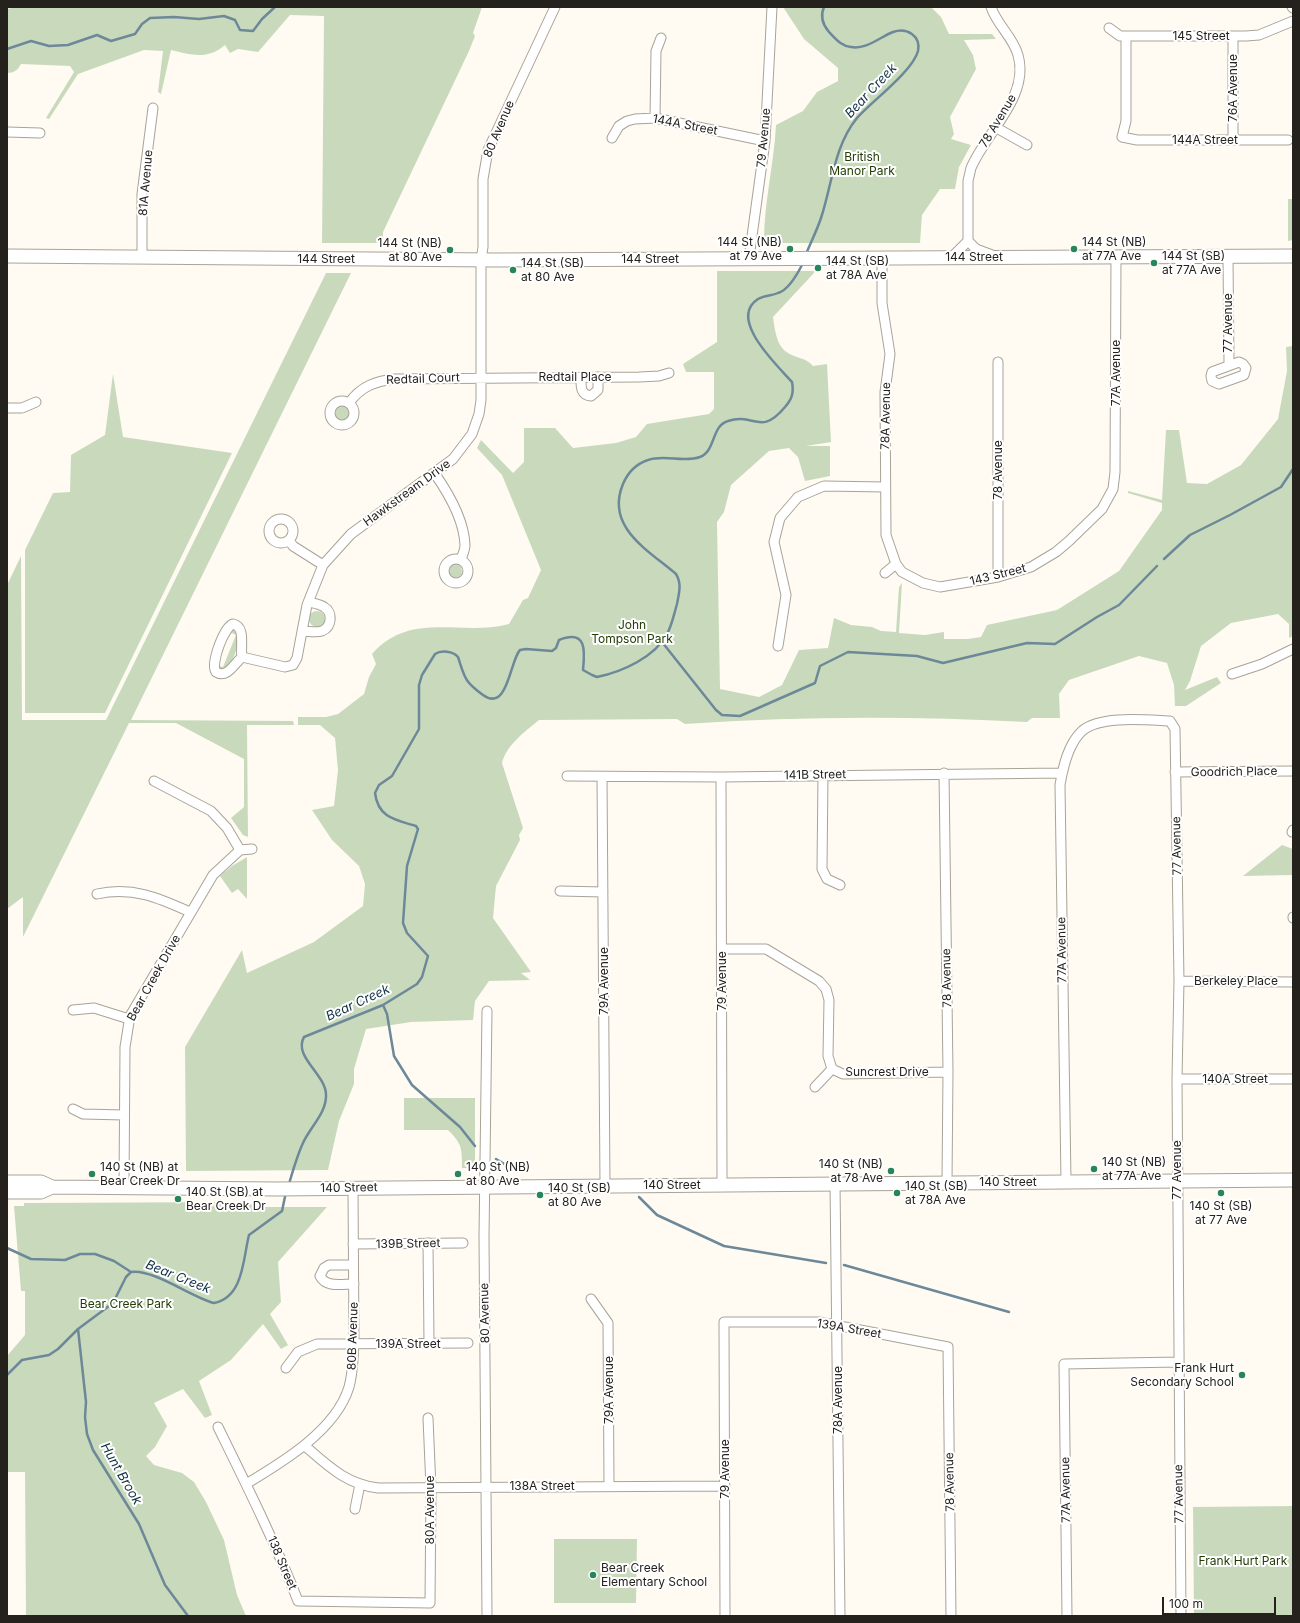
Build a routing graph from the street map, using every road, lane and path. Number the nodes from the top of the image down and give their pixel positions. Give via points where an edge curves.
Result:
1 (555, 7) edge
2 (772, 7) edge
3 (991, 7) edge
4 (1293, 22) edge
5 (1109, 28) dead end
6 (1126, 36) junction
7 (1233, 36) junction
8 (661, 38) dead end
9 (153, 108) dead end
10 (655, 118) junction
11 (995, 127) junction
12 (7, 132) edge
13 (40, 132) dead end
14 (612, 138) dead end
15 (1233, 140) junction
16 (1288, 140) dead end
17 (765, 141) junction
18 (1027, 145) dead end
19 (968, 241) junction
20 (7, 256) edge
21 (1116, 256) junction
22 (1228, 256) junction
23 (1293, 256) edge
24 (142, 257) junction
25 (998, 257) junction
26 (749, 258) junction
27 (882, 258) junction
28 (952, 258) junction
29 (481, 260) junction
30 (998, 362) dead end
31 (1229, 365) dead end
32 (669, 373) dead end
33 (581, 377) junction
34 (598, 377) junction
35 (481, 378) junction
36 (36, 402) dead end
37 (349, 403) dead end
38 (7, 408) edge
39 (435, 474) junction
40 (885, 487) junction
41 (1113, 489) joint
42 (288, 540) dead end
43 (461, 560) dead end
44 (896, 564) junction
45 (323, 566) junction
46 (902, 572) joint
47 (885, 573) dead end
48 (998, 577) junction
49 (309, 602) junction
50 (302, 631) junction
51 (778, 646) dead end
52 (1293, 650) edge
53 (242, 657) junction
54 (1232, 674) dead end
55 (1089, 727) joint
56 (1293, 771) edge
57 (1175, 772) junction
58 (944, 773) junction
59 (1062, 773) junction
60 (823, 775) junction
61 (567, 776) dead end
62 (602, 777) junction
63 (721, 777) junction
64 (154, 781) dead end
65 (252, 849) dead end
66 (240, 850) junction
67 (840, 885) dead end
68 (560, 891) dead end
69 (603, 892) junction
70 (97, 894) dead end
71 (190, 912) junction
72 (722, 949) junction
73 (1179, 981) junction
74 (1293, 982) edge
75 (73, 1010) dead end
76 (487, 1011) dead end
77 (129, 1019) junction
78 (832, 1069) junction
79 (948, 1072) junction
80 (1177, 1079) junction
81 (1293, 1079) edge
82 (815, 1087) dead end
83 (73, 1109) dead end
84 (124, 1115) junction
85 (1293, 1180) edge
86 (1066, 1181) junction
87 (1177, 1181) junction
88 (7, 1182) edge
89 (947, 1182) junction
90 (835, 1183) junction
91 (722, 1184) junction
92 (605, 1185) junction
93 (52, 1186) junction
94 (124, 1186) junction
95 (485, 1186) junction
96 (353, 1187) junction
97 (7, 1192) edge
98 (428, 1243) junction
99 (463, 1243) dead end
100 (353, 1244) junction
101 (353, 1265) junction
102 (354, 1284) junction
103 (591, 1299) dead end
104 (724, 1322) joint
105 (838, 1326) junction
106 (430, 1343) junction
107 (468, 1343) dead end
108 (354, 1344) junction
109 (948, 1348) joint
110 (1179, 1362) junction
111 (286, 1368) dead end
112 (428, 1418) dead end
113 (218, 1427) dead end
114 (305, 1446) junction
115 (246, 1484) junction
116 (360, 1484) junction
117 (609, 1486) junction
118 (725, 1486) junction
119 (487, 1487) junction
120 (431, 1488) junction
121 (355, 1509) dead end
122 (430, 1603) joint
123 (487, 1616) edge
124 (725, 1616) edge
125 (840, 1616) edge
126 (951, 1616) edge
127 (1067, 1616) edge
128 (1181, 1616) edge

1 - 29 street, 80 Avenue via 488,150 483,179
2 - 17 street, 79 Avenue
3 - 11 street, 78 Avenue via 1014,45 1020,67 1016,91
4 - 7 street, 145 Street via 1259,35
5 - 6 street, 145 Street via 1120,36
6 - 7 street, 145 Street
6 - 15 street, 144A Street via 1126,122 1122,137 1137,140
7 - 15 street, 76A Avenue
8 - 10 street via 656,51
9 - 24 street, 81A Avenue via 143,191
10 - 14 street, 144A Street via 627,122 619,126
10 - 17 street, 144A Street
11 - 18 street
11 - 19 street, 78 Avenue via 969,174
12 - 13 street
15 - 16 street, 144A Street
17 - 26 street, 79 Avenue
19 - 25 street via 976,248
19 - 28 street
20 - 24 main road, 144 Street
21 - 22 main road, 144 Street
21 - 25 main road, 144 Street
21 - 41 street, 77A Avenue
22 - 23 main road, 144 Street
22 - 31 street, 77 Avenue
24 - 29 main road, 144 Street
25 - 28 main road, 144 Street
26 - 27 main road, 144 Street
26 - 29 main road, 144 Street
27 - 28 main road, 144 Street
27 - 40 street, 78A Avenue via 882,303 890,354 885,392
29 - 35 street, Hawkstream Drive
30 - 48 street, 78 Avenue
32 - 34 street, Redtail Place via 659,376
33 - 34 street, Redtail Place
33 - 34 street via 581,390 585,395 591,396 598,390
33 - 35 street, Redtail Place
35 - 37 street, Redtail Court via 382,380 367,386
35 - 39 street, Hawkstream Drive via 479,414 472,434 453,459
36 - 38 street via 22,408
39 - 43 street via 446,489 460,518 465,546
39 - 45 street, Hawkstream Drive via 351,534
40 - 44 street, 78A Avenue via 886,536
40 - 51 street via 824,486 798,497 780,518 774,542 786,595
41 - 48 street, 143 Street via 1102,509 1056,552 1031,567
42 - 45 street
44 - 46 street, 78A Avenue
44 - 47 street
45 - 49 street, Hawkstream Drive
46 - 48 street, 143 Street via 923,583 940,587
49 - 50 street, Hawkstream Drive
49 - 50 street via 327,610 330,622 320,631
50 - 53 street, Hawkstream Drive via 297,658 293,665 285,667
52 - 54 street
53 - 53 street via 242,630 238,626 230,625 226,629 213,665 214,670 221,675 226,673
55 - 57 street, 77 Avenue via 1117,720 1170,721 1174,725
55 - 59 street, 77A Avenue via 1074,741
56 - 57 street, Goodrich Place
57 - 73 street, 77 Avenue
58 - 59 street, 141B Street
58 - 60 street, 141B Street
58 - 79 street, 78 Avenue
59 - 86 street, 77A Avenue via 1060,785
60 - 63 street, 141B Street
60 - 67 street via 822,868 827,879
61 - 62 street, 141B Street
62 - 63 street, 141B Street
62 - 69 street, 79A Avenue
63 - 72 street, 79 Avenue
64 - 66 street via 211,811 227,828
65 - 66 street
66 - 71 street, Bear Creek Drive via 213,875
68 - 69 street
69 - 92 street, 79A Avenue
70 - 71 street via 114,890 143,894
71 - 77 street, Bear Creek Drive
72 - 78 street, Suncrest Drive via 766,949 819,980 826,989 829,1000 828,1056
72 - 91 street, 79 Avenue
73 - 74 street, Berkeley Place
73 - 80 street, 77 Avenue
75 - 77 street via 94,1008
76 - 95 street, 80 Avenue
77 - 84 street, Bear Creek Drive via 125,1047
78 - 79 street, Suncrest Drive via 843,1074
78 - 82 street
79 - 89 street, 78 Avenue
80 - 81 street, 140A Street
80 - 87 street, 77 Avenue
83 - 84 street via 83,1114
84 - 94 street, Bear Creek Drive
85 - 87 main road, 140 Street
86 - 87 main road, 140 Street
86 - 89 main road, 140 Street
87 - 110 street, 77 Avenue
88 - 93 main road, 140 Street via 41,1182
89 - 90 main road, 140 Street
90 - 91 main road, 140 Street
90 - 105 street, 78A Avenue
91 - 92 main road, 140 Street
92 - 95 main road, 140 Street
93 - 94 main road, 140 Street
93 - 97 main road, 140 Street via 41,1192
94 - 96 main road, 140 Street via 277,1189
95 - 96 main road, 140 Street
95 - 119 street, 80 Avenue
96 - 100 street, 80B Avenue
98 - 99 street, 139B Street
98 - 100 street, 139B Street
98 - 106 street
100 - 101 street, 80B Avenue
101 - 102 street, 80B Avenue
101 - 102 street, 80B Avenue via 329,1265 320,1276 329,1284
102 - 108 street, 80B Avenue
103 - 117 street, 79A Avenue via 608,1323
104 - 105 street, 139A Street via 819,1322
104 - 118 street, 79 Avenue
105 - 109 street, 139A Street
105 - 125 street, 78A Avenue
106 - 107 street, 139A Street
106 - 108 street, 139A Street
108 - 111 street, 139A Street via 317,1344 298,1352
108 - 114 street, 80B Avenue via 351,1378 345,1397 333,1416
109 - 126 street, 78 Avenue
110 - 127 street, 77A Avenue via 1064,1364
110 - 128 street, 77 Avenue
112 - 120 street, 80A Avenue
113 - 115 street, 138 Street
114 - 115 street, 80B Avenue
114 - 116 street, 138A Street via 331,1470
115 - 122 street, 138 Street via 298,1601
116 - 120 street, 138A Street via 387,1488
116 - 121 street
117 - 118 street, 138A Street
117 - 119 street, 138A Street
118 - 124 street, 79 Avenue
119 - 120 street, 138A Street
119 - 123 street, 80 Avenue
120 - 122 street, 80A Avenue

